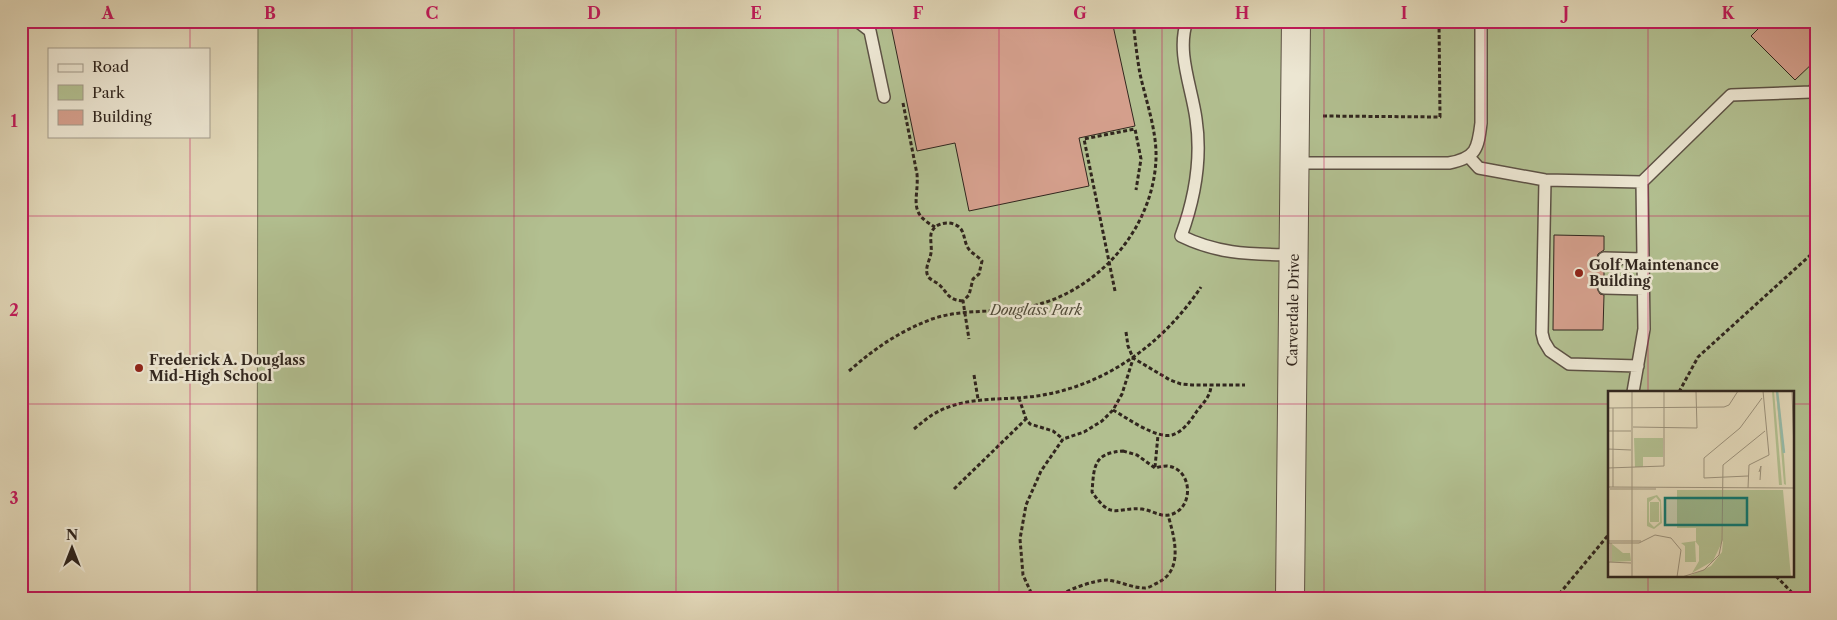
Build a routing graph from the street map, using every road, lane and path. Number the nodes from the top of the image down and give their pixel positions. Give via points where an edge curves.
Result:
1 (858, 21) edge
2 (1133, 21) edge
3 (1187, 21) edge
4 (1296, 21) edge
5 (1439, 21) edge
6 (1481, 21) edge
7 (1816, 88) edge
8 (901, 94) dead end
9 (884, 97) dead end
10 (1323, 116) dead end
11 (1469, 157) junction
12 (1295, 163) junction
13 (1545, 180) junction
14 (1642, 182) junction
15 (1136, 190) dead end
16 (935, 226) junction
17 (1816, 250) edge
18 (1293, 255) junction
19 (1604, 258) dead end
20 (1643, 259) junction
21 (1109, 263) junction
22 (1201, 287) dead end
23 (1604, 288) dead end
24 (1644, 289) junction
25 (1115, 290) dead end
26 (963, 301) junction
27 (966, 312) junction
28 (1126, 332) dead end
29 (969, 339) dead end
30 (1133, 358) junction
31 (1638, 366) junction
32 (849, 371) dead end
33 (974, 375) dead end
34 (1211, 385) junction
35 (1246, 385) dead end
36 (1633, 391) edge
37 (1680, 391) edge
38 (1019, 398) junction
39 (978, 400) junction
40 (1113, 410) junction
41 (1026, 419) junction
42 (914, 429) dead end
43 (1158, 435) junction
44 (1063, 439) junction
45 (1155, 468) junction
46 (954, 489) dead end
47 (1168, 515) junction
48 (1608, 535) edge
49 (1778, 578) edge
50 (983, 593) dead end
51 (992, 599) edge
52 (1034, 599) edge
53 (1056, 599) edge
54 (1290, 599) edge
55 (1555, 599) edge
56 (1798, 599) edge

1 - 9 lane via 870,31
2 - 21 path via 1156,160 1143,212 1117,256
3 - 18 lane via 1184,51 1196,119 1198,161 1193,199 1181,236 1225,252
4 - 12 street, Carverdale Drive
5 - 10 path via 1440,117
6 - 11 lane via 1481,123 1479,138
7 - 14 lane via 1811,92 1731,95
8 - 16 path via 917,174 915,202 923,220
11 - 12 lane via 1449,163
11 - 13 lane via 1479,168
12 - 18 street, Carverdale Drive
13 - 14 lane
13 - 31 lane via 1544,341 1550,351 1569,364
14 - 20 lane
15 - 21 path via 1141,159 1135,129 1084,139
16 - 26 path via 928,276 948,296 955,301
16 - 26 path via 954,224 962,229 969,249 982,261 970,295
17 - 37 path via 1698,357
18 - 54 street, Carverdale Drive
19 - 20 lane
20 - 24 lane
21 - 25 path
21 - 27 path via 1074,290 1040,305
22 - 30 path via 1187,309 1158,339
23 - 24 lane
24 - 31 lane via 1644,328
26 - 27 path
27 - 29 path
27 - 32 path via 934,319 900,332 871,351
28 - 30 path
30 - 34 path via 1181,384
30 - 38 path via 1112,371 1062,390
30 - 40 path via 1122,394
31 - 36 lane
33 - 39 path
34 - 35 path
34 - 43 path via 1211,392 1190,421 1171,435
38 - 39 path
38 - 41 path
39 - 42 path via 933,414
40 - 43 path
40 - 44 path via 1084,432
41 - 44 path via 1030,424 1053,430
41 - 46 path
43 - 45 path
44 - 52 path via 1041,471 1026,505 1020,538 1022,575
45 - 47 path via 1176,468 1187,482 1188,496 1180,510
45 - 47 path via 1137,455 1109,452 1094,468 1092,492 1107,509 1143,509
47 - 53 path via 1174,534 1174,566 1162,581 1146,588 1105,580 1072,589
48 - 55 path
49 - 56 path
50 - 51 path

